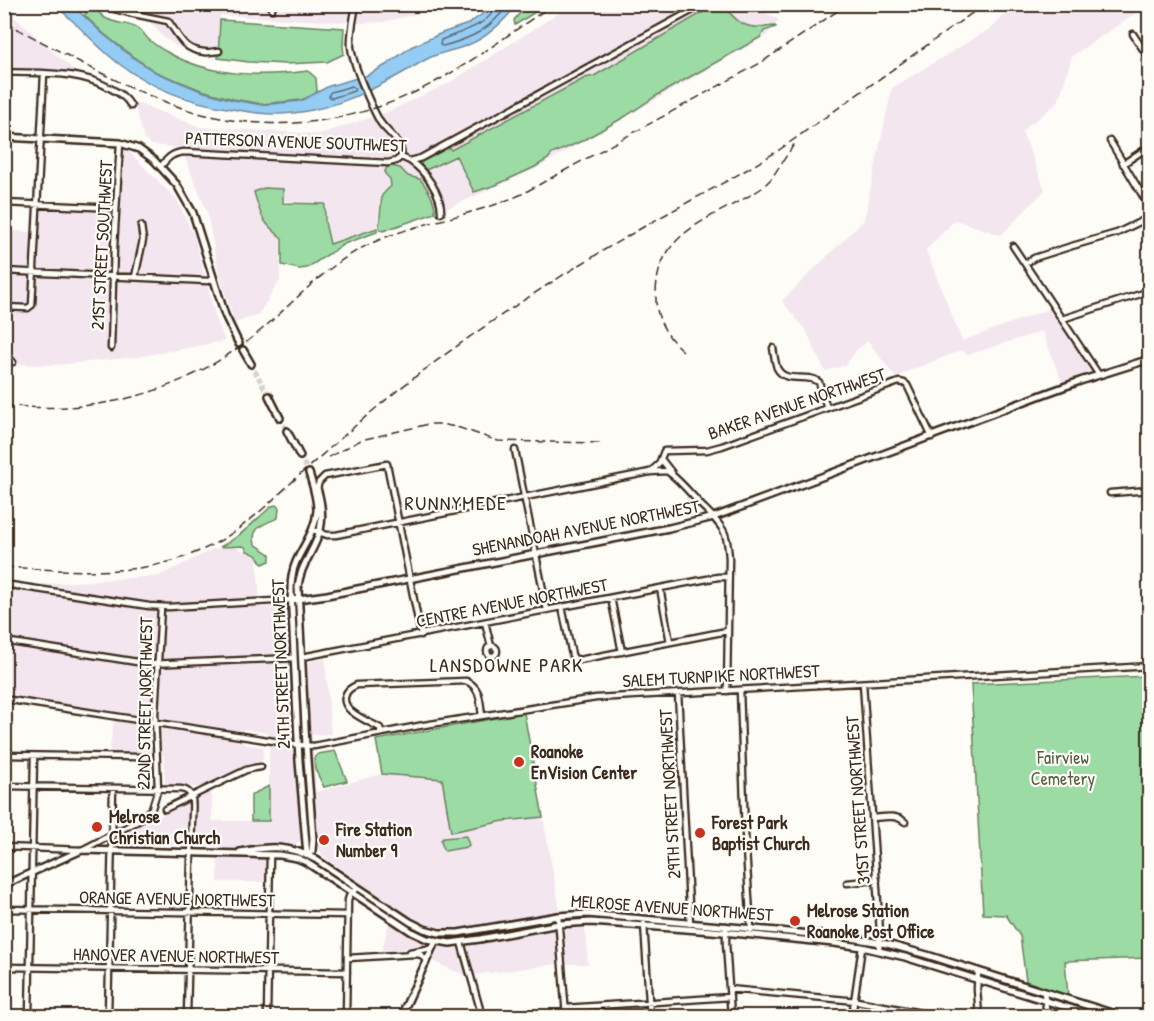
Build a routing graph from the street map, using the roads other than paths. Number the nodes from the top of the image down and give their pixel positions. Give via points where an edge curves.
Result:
1 (105, 4) edge
2 (356, 4) edge
3 (704, 4) edge
4 (1133, 34) dead end
5 (219, 51) dead end
6 (1149, 60) edge
7 (4, 72) edge
8 (44, 74) junction
9 (131, 106) dead end
10 (4, 137) edge
11 (41, 139) junction
12 (1110, 141) dead end
13 (120, 143) junction
14 (1149, 146) edge
15 (401, 157) junction
16 (410, 161) junction
17 (1123, 164) junction
18 (161, 166) junction
19 (4, 203) edge
20 (37, 204) junction
21 (116, 208) junction
22 (1149, 208) edge
23 (441, 213) dead end
24 (1149, 218) edge
25 (141, 226) dead end
26 (1013, 246) dead end
27 (1025, 264) junction
28 (4, 271) edge
29 (34, 272) junction
30 (113, 276) junction
31 (135, 277) junction
32 (213, 279) junction
33 (1149, 291) edge
34 (4, 307) edge
35 (1062, 319) junction
36 (239, 344) dead end
37 (111, 348) dead end
38 (773, 348) dead end
39 (243, 350) dead end
40 (4, 354) edge
41 (1149, 359) edge
42 (4, 360) edge
43 (251, 364) tunnel mouth
44 (1099, 375) junction
45 (269, 396) tunnel mouth
46 (827, 408) junction
47 (280, 418) tunnel mouth
48 (287, 431) tunnel mouth
49 (932, 437) junction
50 (515, 450) dead end
51 (300, 456) tunnel mouth
52 (662, 459) junction
53 (650, 472) junction
54 (675, 477) junction
55 (317, 488) junction
56 (1149, 490) edge
57 (1110, 493) dead end
58 (525, 497) junction
59 (714, 517) junction
60 (399, 522) junction
61 (313, 530) junction
62 (320, 533) junction
63 (536, 554) junction
64 (728, 577) junction
65 (410, 578) junction
66 (4, 584) edge
67 (660, 588) junction
68 (611, 598) junction
69 (291, 600) junction
70 (299, 600) junction
71 (161, 607) junction
72 (562, 607) junction
73 (547, 610) junction
74 (485, 622) junction
75 (727, 632) junction
76 (420, 635) junction
77 (4, 641) edge
78 (670, 642) junction
79 (491, 646) dead end
80 (622, 652) junction
81 (302, 657) junction
82 (294, 658) junction
83 (158, 665) junction
84 (1149, 666) edge
85 (863, 683) junction
86 (740, 690) junction
87 (727, 691) junction
88 (678, 693) junction
89 (4, 699) edge
90 (482, 716) junction
91 (155, 723) junction
92 (381, 733) junction
93 (299, 745) junction
94 (306, 746) junction
95 (4, 755) edge
96 (34, 756) junction
97 (139, 757) dead end
98 (261, 767) dead end
99 (4, 786) edge
100 (33, 787) junction
101 (113, 788) junction
102 (158, 789) junction
103 (192, 796) junction
104 (165, 809) dead end
105 (872, 818) junction
106 (905, 822) dead end
107 (113, 834) junction
108 (305, 837) junction
109 (313, 839) junction
110 (4, 847) edge
111 (32, 848) junction
112 (290, 849) junction
113 (82, 850) junction
114 (112, 850) junction
115 (191, 852) junction
116 (234, 853) junction
117 (270, 855) junction
118 (307, 855) junction
119 (315, 868) junction
120 (32, 872) junction
121 (347, 880) junction
122 (877, 880) junction
123 (847, 883) dead end
124 (4, 885) edge
125 (358, 888) junction
126 (352, 892) junction
127 (4, 909) edge
128 (31, 910) junction
129 (110, 911) junction
130 (190, 912) junction
131 (269, 914) junction
132 (348, 915) junction
133 (558, 916) junction
134 (644, 919) junction
135 (559, 924) junction
136 (644, 926) junction
137 (690, 926) junction
138 (752, 928) junction
139 (726, 929) junction
140 (438, 933) junction
141 (750, 935) junction
142 (435, 940) junction
143 (461, 942) junction
144 (880, 943) junction
145 (862, 947) junction
146 (432, 948) junction
147 (879, 950) junction
148 (405, 954) junction
149 (348, 958) junction
150 (426, 963) junction
151 (4, 967) edge
152 (30, 967) junction
153 (109, 969) junction
154 (189, 970) junction
155 (268, 971) junction
156 (978, 971) junction
157 (347, 972) junction
158 (978, 979) junction
159 (729, 989) junction
160 (1044, 992) junction
161 (730, 996) junction
162 (855, 1001) junction
163 (1045, 1001) junction
164 (649, 1002) junction
165 (565, 1008) junction
166 (29, 1017) edge
167 (108, 1017) edge
168 (187, 1017) edge
169 (267, 1017) edge
170 (346, 1017) edge
171 (401, 1017) edge
172 (482, 1017) edge
173 (566, 1017) edge
174 (650, 1017) edge
175 (731, 1017) edge
176 (852, 1017) edge
177 (937, 1017) edge
178 (979, 1017) edge
179 (1047, 1017) edge
180 (1095, 1017) edge
181 (1121, 1017) edge

1 - 5 street via 166,20 186,45 205,53
2 - 15 street via 353,57 383,125 400,146
3 - 16 street, PATTERSON AVENUE SOUTHWEST via 454,141
4 - 6 street
7 - 8 street
8 - 9 street via 93,80 123,96
8 - 11 street
10 - 11 main road
11 - 13 main road
11 - 20 street
12 - 17 street
13 - 18 main road via 140,147
13 - 21 street, 21ST STREET SOUTHWEST
14 - 17 street
15 - 16 street, PATTERSON AVENUE SOUTHWEST
15 - 18 street, PATTERSON AVENUE SOUTHWEST via 388,163 184,152 169,156
16 - 23 street via 431,183
17 - 22 street
18 - 32 main road via 193,213
19 - 20 street
20 - 21 street
20 - 29 street
21 - 30 street, 21ST STREET SOUTHWEST
24 - 27 street
25 - 31 street via 143,240
26 - 27 street
27 - 35 street
28 - 29 street
29 - 30 street
29 - 34 street via 32,305
30 - 31 street
30 - 37 street, 21ST STREET SOUTHWEST
31 - 32 street
32 - 36 main road
33 - 35 street
35 - 44 street
38 - 46 street via 782,374 819,382
39 - 43 main road
40 - 42 street via 13,362
41 - 44 main road, SHENANDOAH AVENUE NORTHWEST
44 - 49 main road, SHENANDOAH AVENUE NORTHWEST
45 - 47 main road
46 - 49 street, BAKER AVENUE NORTHWEST via 904,383
46 - 52 street, BAKER AVENUE NORTHWEST via 707,450 664,451
48 - 51 main road
49 - 59 main road, SHENANDOAH AVENUE NORTHWEST
50 - 58 street
52 - 53 street
52 - 54 street
53 - 54 street via 664,470
53 - 58 street
54 - 59 street
55 - 60 street via 325,477 387,464
55 - 61 main road, 24TH STREET NORTHWEST via 309,474 316,502
55 - 62 main road, 24TH STREET NORTHWEST
56 - 57 street
58 - 60 street
58 - 63 street
59 - 63 main road, SHENANDOAH AVENUE NORTHWEST
59 - 64 street via 727,541
60 - 62 street via 336,535
60 - 65 street
61 - 62 street
61 - 69 main road, 24TH STREET NORTHWEST via 293,571
62 - 70 main road, 24TH STREET NORTHWEST via 302,568
63 - 65 main road, SHENANDOAH AVENUE NORTHWEST
63 - 73 street
64 - 67 street, CENTRE AVENUE NORTHWEST
64 - 75 street
65 - 70 main road, SHENANDOAH AVENUE NORTHWEST
65 - 76 street
66 - 71 street, SHENANDOAH AVENUE NORTHWEST
67 - 68 street, CENTRE AVENUE NORTHWEST
67 - 78 street
68 - 72 street, CENTRE AVENUE NORTHWEST
68 - 80 street
69 - 70 main road, SHENANDOAH AVENUE NORTHWEST
69 - 71 street, SHENANDOAH AVENUE NORTHWEST
69 - 82 main road, 24TH STREET NORTHWEST
70 - 81 main road, 24TH STREET NORTHWEST
71 - 83 street, 22ND STREET NORTHWEST
72 - 73 street, CENTRE AVENUE NORTHWEST
72 - 80 street via 576,660
73 - 74 street, CENTRE AVENUE NORTHWEST
74 - 76 street, CENTRE AVENUE NORTHWEST
74 - 79 street
75 - 78 street
75 - 87 street
76 - 81 street, CENTRE AVENUE NORTHWEST
77 - 83 street
78 - 80 street
81 - 94 main road, 24TH STREET NORTHWEST
82 - 83 street
82 - 93 main road, 24TH STREET NORTHWEST
83 - 91 street, 22ND STREET NORTHWEST
84 - 85 street, SALEM TURNPIKE NORTHWEST
85 - 86 street, SALEM TURNPIKE NORTHWEST
85 - 105 street, 31ST STREET NORTHWEST
86 - 87 street, SALEM TURNPIKE NORTHWEST
86 - 138 street
87 - 88 street, SALEM TURNPIKE NORTHWEST
88 - 90 street, SALEM TURNPIKE NORTHWEST via 596,698
88 - 137 street, 29TH STREET NORTHWEST
89 - 91 street, SALEM TURNPIKE NORTHWEST
90 - 92 street, SALEM TURNPIKE NORTHWEST
90 - 92 street via 478,692 466,681 351,688 345,698 347,708
91 - 93 street, SALEM TURNPIKE NORTHWEST
91 - 102 street, 22ND STREET NORTHWEST
92 - 94 street, SALEM TURNPIKE NORTHWEST
93 - 94 street, SALEM TURNPIKE NORTHWEST
93 - 108 main road, 24TH STREET NORTHWEST
94 - 109 main road, 24TH STREET NORTHWEST
95 - 96 street
96 - 97 street
96 - 100 street
98 - 103 street via 246,770
99 - 100 street
100 - 101 street
100 - 111 street
101 - 102 street
101 - 107 street, 22ND STREET NORTHWEST
102 - 103 street via 186,790
102 - 107 street, 22ND STREET NORTHWEST via 149,812
103 - 104 street
103 - 115 street
105 - 106 street via 893,816
105 - 122 street, 31ST STREET NORTHWEST
107 - 113 street
107 - 114 street, 22ND STREET NORTHWEST
108 - 112 main road via 302,846
108 - 118 main road, 24TH STREET NORTHWEST
109 - 118 main road, 24TH STREET NORTHWEST via 312,851
109 - 121 main road via 318,857
110 - 111 street, MELROSE AVENUE NORTHWEST
111 - 113 street, MELROSE AVENUE NORTHWEST
111 - 120 street
112 - 116 main road, MELROSE AVENUE NORTHWEST
112 - 118 main road, MELROSE AVENUE NORTHWEST
113 - 114 main road, MELROSE AVENUE NORTHWEST
113 - 120 main road
114 - 115 main road, MELROSE AVENUE NORTHWEST
114 - 129 street, 22ND STREET NORTHWEST
115 - 116 main road, MELROSE AVENUE NORTHWEST
115 - 130 street
116 - 117 main road, MELROSE AVENUE NORTHWEST
117 - 118 main road via 278,851
117 - 119 main road, MELROSE AVENUE NORTHWEST via 297,858
117 - 131 street
118 - 119 main road
118 - 121 main road, MELROSE AVENUE NORTHWEST
119 - 126 main road, MELROSE AVENUE NORTHWEST
120 - 124 main road
120 - 128 street
121 - 125 main road, MELROSE AVENUE NORTHWEST
122 - 123 street
122 - 144 street, 31ST STREET NORTHWEST
125 - 126 street
125 - 140 main road, MELROSE AVENUE NORTHWEST via 418,926
126 - 132 street
126 - 142 main road, MELROSE AVENUE NORTHWEST via 412,932
127 - 128 street, ORANGE AVENUE NORTHWEST
128 - 129 street, ORANGE AVENUE NORTHWEST
128 - 152 street
129 - 130 street, ORANGE AVENUE NORTHWEST
129 - 153 street, 22ND STREET NORTHWEST
130 - 131 street, ORANGE AVENUE NORTHWEST
130 - 154 street
131 - 132 street, ORANGE AVENUE NORTHWEST
131 - 155 street
132 - 149 street
133 - 134 main road, MELROSE AVENUE NORTHWEST via 587,914
133 - 135 street
133 - 140 main road, MELROSE AVENUE NORTHWEST
134 - 136 street
134 - 137 main road, MELROSE AVENUE NORTHWEST
135 - 136 main road, MELROSE AVENUE NORTHWEST
135 - 143 main road, MELROSE AVENUE NORTHWEST
135 - 165 street
136 - 137 main road, MELROSE AVENUE NORTHWEST
136 - 164 street
137 - 139 main road, MELROSE AVENUE NORTHWEST
138 - 139 main road, MELROSE AVENUE NORTHWEST
138 - 141 street
138 - 144 main road, MELROSE AVENUE NORTHWEST
139 - 141 main road, MELROSE AVENUE NORTHWEST
139 - 159 street
140 - 142 main road
141 - 145 main road, MELROSE AVENUE NORTHWEST
142 - 143 main road, MELROSE AVENUE NORTHWEST
142 - 146 main road
143 - 172 street
144 - 147 street, 31ST STREET NORTHWEST
144 - 156 main road, MELROSE AVENUE NORTHWEST
145 - 147 main road, MELROSE AVENUE NORTHWEST
145 - 162 street
146 - 148 street
146 - 150 main road
147 - 158 main road, MELROSE AVENUE NORTHWEST
148 - 149 street
148 - 150 street via 421,955
149 - 157 street
150 - 171 main road
151 - 152 street, HANOVER AVENUE NORTHWEST
152 - 153 street, HANOVER AVENUE NORTHWEST
152 - 166 street
153 - 154 street, HANOVER AVENUE NORTHWEST
153 - 167 street, 22ND STREET NORTHWEST
154 - 155 street, HANOVER AVENUE NORTHWEST
154 - 168 street
155 - 157 street, HANOVER AVENUE NORTHWEST
155 - 169 street
156 - 158 street
156 - 160 main road, MELROSE AVENUE NORTHWEST
157 - 170 street
158 - 163 main road, MELROSE AVENUE NORTHWEST
158 - 178 street
159 - 161 street
159 - 162 street
160 - 163 street
160 - 181 main road, MELROSE AVENUE NORTHWEST
161 - 164 street
161 - 175 street
162 - 176 street
162 - 177 street
163 - 179 street
163 - 180 main road, MELROSE AVENUE NORTHWEST
164 - 165 street
164 - 174 street
165 - 173 street

